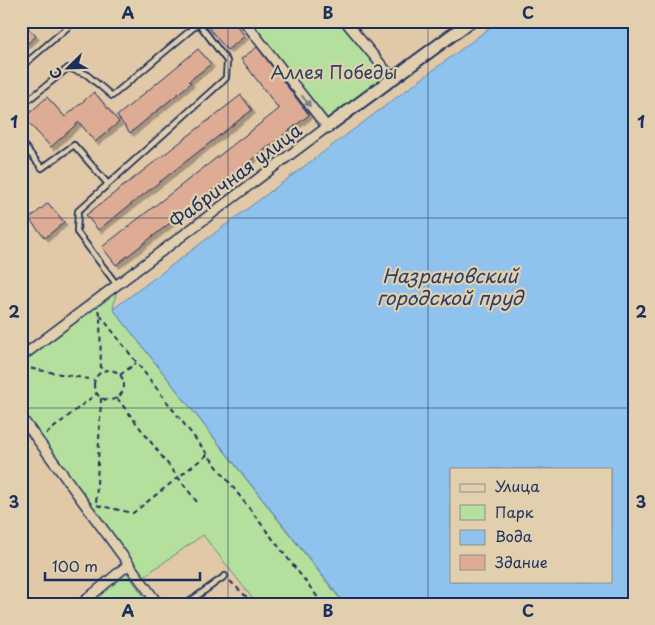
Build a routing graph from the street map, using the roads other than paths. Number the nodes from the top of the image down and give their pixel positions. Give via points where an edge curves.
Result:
1 (75, 21) edge
2 (244, 21) edge
3 (345, 21) edge
4 (471, 21) edge
5 (198, 22) edge
6 (21, 67) edge
7 (393, 79) junction
8 (21, 106) edge
9 (327, 127) junction
10 (21, 142) edge
11 (108, 184) junction
12 (117, 286) junction
13 (21, 357) edge
14 (21, 417) edge
15 (129, 564) junction
16 (225, 576) road end
17 (81, 604) edge
18 (158, 604) edge
19 (186, 604) edge

1 - 6 lane
2 -> 9 street
3 - 7 street
4 - 7 street, Фабричная улица
5 - 8 lane via 112,96 86,74 68,68
5 - 11 lane via 227,61 226,78
7 - 9 street, Фабричная улица
9 - 12 street, Фабричная улица
10 - 11 lane via 42,168 74,145
11 - 12 lane via 78,210 77,232
12 - 13 street, Фабричная улица
14 - 15 street
15 - 17 street
15 - 18 street
16 - 19 lane

